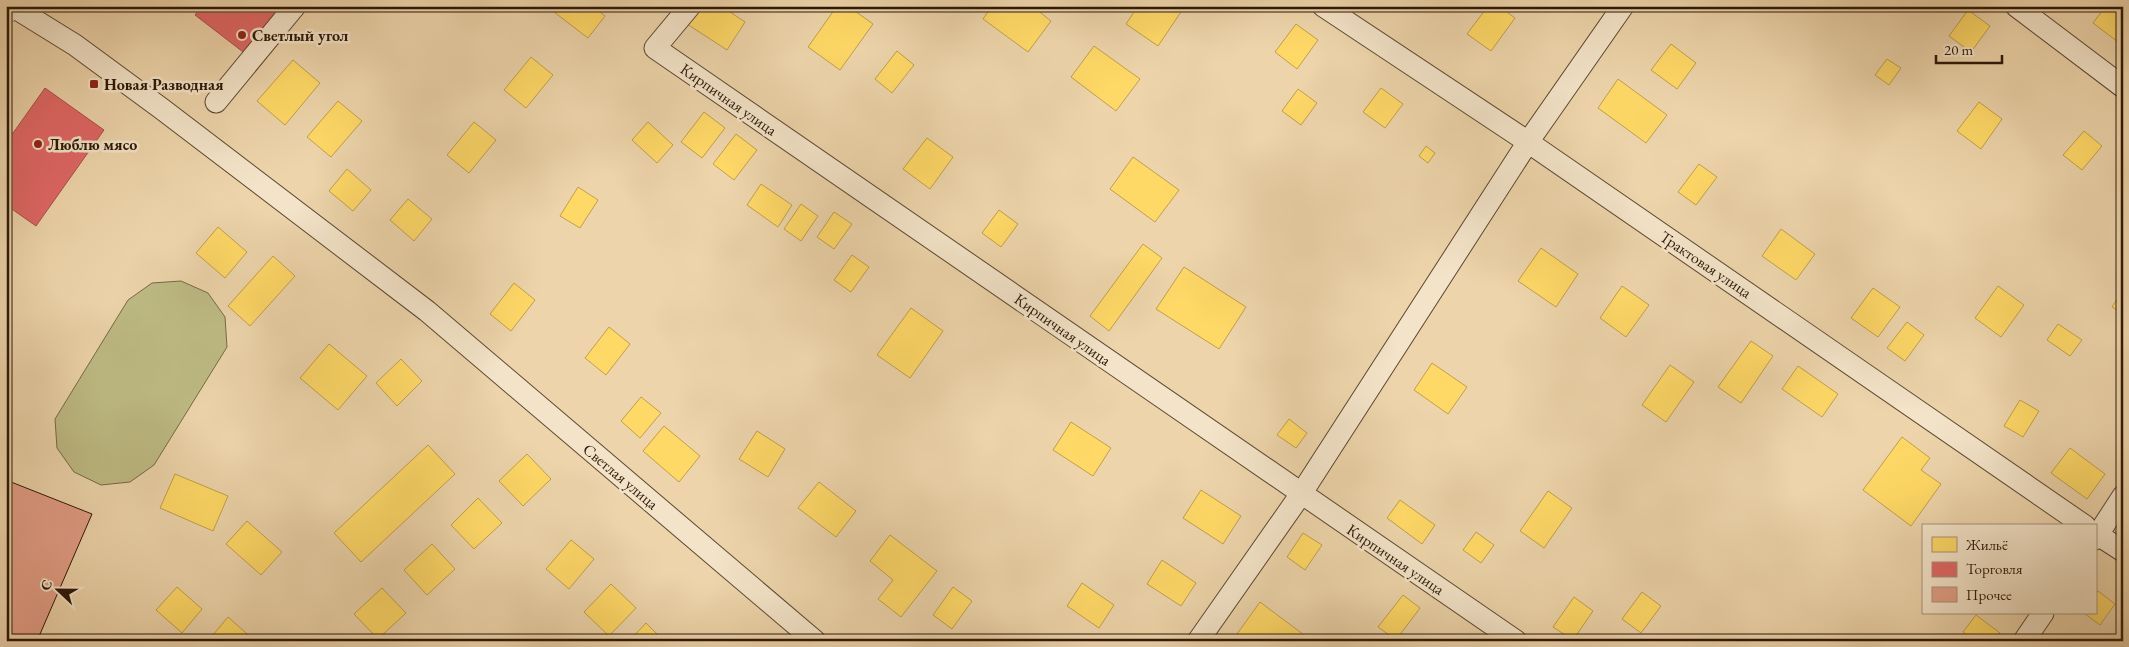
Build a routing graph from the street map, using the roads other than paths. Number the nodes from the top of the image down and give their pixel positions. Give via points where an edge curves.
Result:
1 (295, 6) edge
2 (690, 6) edge
3 (1324, 6) edge
4 (1623, 6) edge
5 (2016, 6) edge
6 (9, 7) edge
7 (2123, 87) edge
8 (216, 102) dead end
9 (1528, 142) junction
10 (1301, 494) junction
11 (2123, 496) edge
12 (2081, 524) edge
13 (2096, 530) edge
14 (2096, 534) edge
15 (2123, 551) edge
16 (2042, 614) edge
17 (814, 641) edge
18 (1198, 641) edge
19 (1516, 641) edge
20 (2024, 641) edge

1 - 8 street
2 - 10 street, Кирпичная улица via 655,48
3 - 9 street, Трактовая улица
4 - 9 street
5 - 7 street
6 - 17 street, Светлая улица via 75,45 427,311
9 - 10 street
9 - 12 street, Трактовая улица
10 - 18 street
10 - 19 street, Кирпичная улица
11 - 13 street
14 - 15 street, Трактовая улица
16 - 20 street

